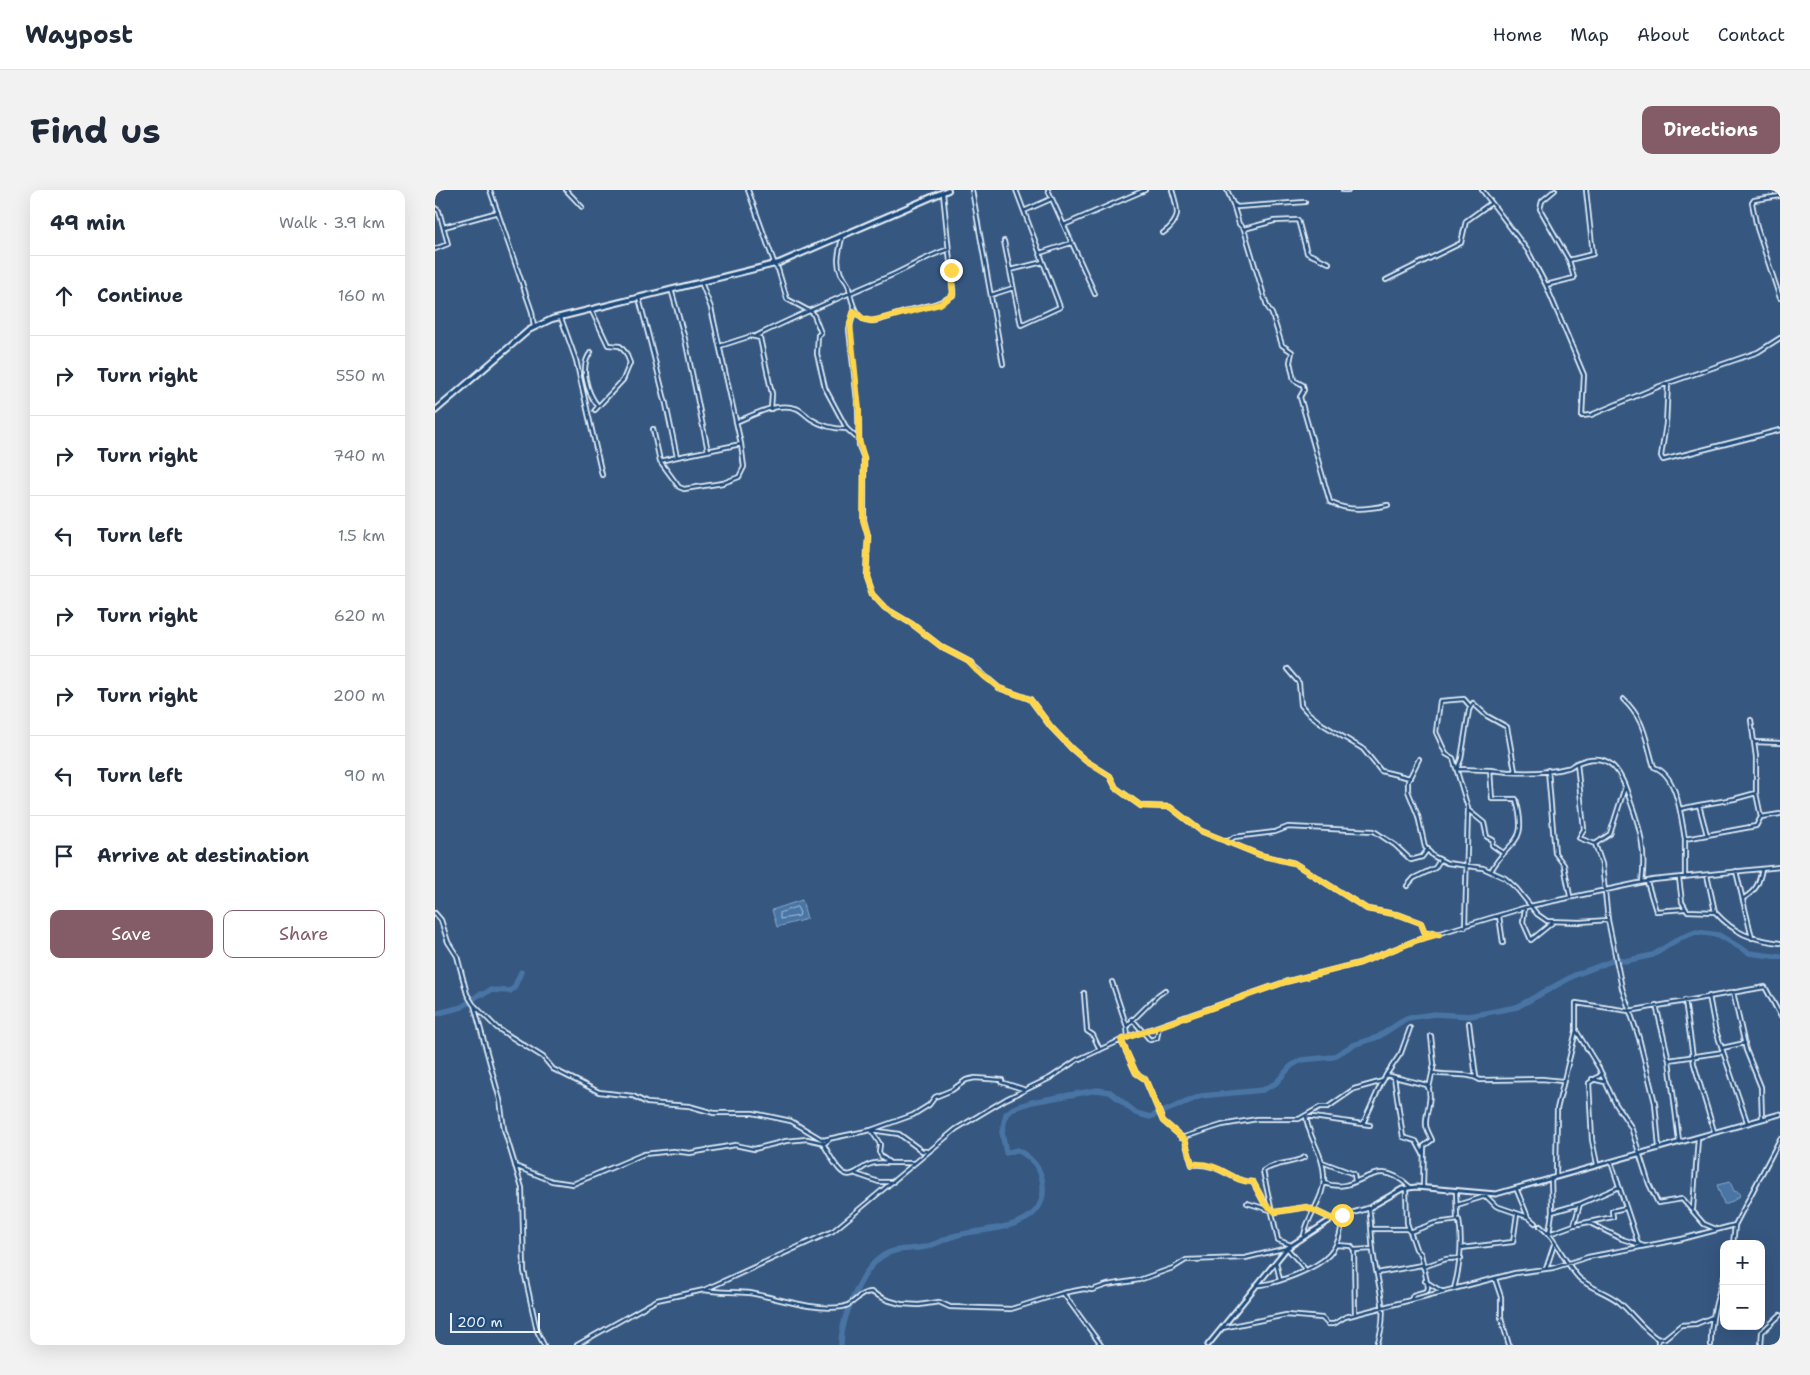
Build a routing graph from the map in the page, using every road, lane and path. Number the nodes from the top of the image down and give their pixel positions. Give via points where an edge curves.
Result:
1 (490, 190) edge
2 (566, 190) edge
3 (748, 190) edge
4 (949, 190) edge
5 (972, 190) edge
6 (1016, 190) edge
7 (1048, 190) edge
8 (1145, 190) edge
9 (1172, 190) edge
10 (1227, 190) edge
11 (1343, 190) edge
12 (1348, 190) edge
13 (1482, 190) edge
14 (1555, 190) edge
15 (1586, 190) edge
16 (943, 193) junction
17 (1780, 196) edge
18 (1051, 199) junction
19 (1305, 202) dead end
20 (1491, 203) junction
21 (1233, 204) junction
22 (582, 207) dead end
23 (435, 208) edge
24 (1024, 211) junction
25 (498, 212) junction
26 (1063, 225) junction
27 (443, 227) junction
28 (1244, 228) junction
29 (1163, 233) dead end
30 (842, 237) junction
31 (1005, 241) dead end
32 (1071, 243) junction
33 (435, 248) edge
34 (949, 249) junction
35 (1040, 253) junction
36 (1569, 260) junction
37 (1043, 262) junction
38 (1329, 262) dead end
39 (772, 263) junction
40 (1009, 270) junction
41 (1386, 280) dead end
42 (701, 282) junction
43 (1546, 285) junction
44 (1013, 288) junction
45 (671, 289) junction
46 (849, 293) junction
47 (991, 294) junction
48 (1095, 294) dead end
49 (639, 297) junction
50 (1780, 298) edge
51 (591, 308) junction
52 (808, 311) junction
53 (854, 311) junction
54 (560, 316) junction
55 (534, 327) junction
56 (756, 336) junction
57 (1780, 338) edge
58 (720, 346) junction
59 (591, 352) dead end
60 (1003, 364) dead end
61 (1668, 383) junction
62 (598, 407) junction
63 (771, 409) junction
64 (435, 410) edge
65 (595, 410) dead end
66 (736, 422) junction
67 (653, 429) dead end
68 (847, 429) junction
69 (1780, 430) edge
70 (859, 440) junction
71 (741, 444) junction
72 (708, 451) junction
73 (677, 457) junction
74 (660, 461) junction
75 (601, 475) dead end
76 (1388, 505) dead end
77 (1287, 669) dead end
78 (1623, 699) dead end
79 (1470, 706) junction
80 (1751, 720) dead end
81 (1755, 742) junction
82 (1780, 743) edge
83 (1419, 759) dead end
84 (1577, 763) junction
85 (1457, 769) junction
86 (1490, 770) junction
87 (1548, 770) junction
88 (1515, 771) junction
89 (1410, 778) junction
90 (1625, 787) junction
91 (1756, 793) junction
92 (1699, 805) junction
93 (1680, 809) junction
94 (1468, 810) junction
95 (1780, 814) edge
96 (1761, 817) junction
97 (1707, 835) junction
98 (1685, 839) junction
99 (1227, 842) junction
100 (1595, 844) junction
101 (1427, 849) junction
102 (1503, 853) junction
103 (1440, 860) junction
104 (1468, 866) junction
105 (1780, 867) edge
106 (1763, 868) junction
107 (1491, 871) junction
108 (1737, 871) junction
109 (1707, 875) junction
110 (1685, 877) junction
111 (1679, 878) junction
112 (1647, 882) junction
113 (1641, 883) junction
114 (1407, 886) dead end
115 (1605, 891) junction
116 (1571, 896) junction
117 (1744, 898) junction
118 (1530, 906) junction
119 (1525, 908) junction
120 (1684, 909) junction
121 (1715, 912) junction
122 (435, 913) edge
123 (1499, 916) junction
124 (1608, 920) junction
125 (1552, 922) junction
126 (1465, 927) junction
127 (1439, 934) junction
128 (1752, 938) junction
129 (1503, 942) dead end
130 (1780, 943) edge
131 (1112, 982) dead end
132 (1165, 990) dead end
133 (1733, 992) junction
134 (1084, 993) dead end
135 (1709, 996) junction
136 (1685, 1000) junction
137 (1780, 1001) edge
138 (1774, 1003) junction
139 (473, 1004) junction
140 (1656, 1005) junction
141 (1629, 1011) junction
142 (1780, 1015) edge
143 (1132, 1019) junction
144 (1469, 1024) dead end
145 (1159, 1026) junction
146 (1127, 1027) junction
147 (1410, 1028) dead end
148 (1144, 1031) junction
149 (1576, 1031) junction
150 (1431, 1036) dead end
151 (1128, 1037) junction
152 (1121, 1040) junction
153 (1745, 1043) junction
154 (1722, 1048) junction
155 (1100, 1050) junction
156 (1723, 1052) junction
157 (1694, 1057) junction
158 (1669, 1060) junction
159 (1433, 1072) junction
160 (1602, 1074) junction
161 (1386, 1075) junction
162 (1394, 1077) junction
163 (1476, 1077) junction
164 (1592, 1079) junction
165 (1383, 1081) junction
166 (1562, 1082) junction
167 (1606, 1082) junction
168 (1429, 1088) junction
169 (1025, 1090) junction
170 (1780, 1114) edge
171 (1306, 1116) junction
172 (1762, 1118) junction
173 (1747, 1122) junction
174 (1363, 1124) junction
175 (1370, 1125) dead end
176 (871, 1130) junction
177 (1714, 1132) junction
178 (1698, 1136) junction
179 (817, 1138) junction
180 (1181, 1138) junction
181 (831, 1139) junction
182 (1780, 1139) edge
183 (1679, 1141) junction
184 (822, 1142) junction
185 (1778, 1146) edge
186 (1659, 1147) junction
187 (928, 1151) junction
188 (1639, 1152) junction
189 (1424, 1155) junction
190 (1305, 1157) dead end
191 (1610, 1160) junction
192 (1322, 1162) junction
193 (890, 1163) junction
194 (916, 1163) junction
195 (1597, 1164) junction
196 (515, 1166) junction
197 (856, 1174) junction
198 (1556, 1176) junction
199 (1551, 1178) junction
200 (1355, 1181) junction
201 (893, 1182) junction
202 (1324, 1183) junction
203 (1423, 1187) junction
204 (1619, 1187) junction
205 (1408, 1188) junction
206 (1516, 1188) junction
207 (1456, 1190) junction
208 (1493, 1194) junction
209 (1486, 1196) junction
210 (1247, 1203) dead end
211 (1580, 1204) junction
212 (1457, 1205) junction
213 (1369, 1208) junction
214 (1625, 1208) junction
215 (1313, 1209) junction
216 (1271, 1210) junction
217 (1552, 1212) junction
218 (1694, 1212) junction
219 (1517, 1214) junction
220 (1342, 1215) junction
221 (1528, 1217) junction
222 (1332, 1219) junction
223 (1459, 1220) junction
224 (1589, 1222) junction
225 (1535, 1223) dead end
226 (1574, 1225) junction
227 (1735, 1225) junction
228 (1540, 1226) dead end
229 (1373, 1229) junction
230 (1720, 1230) junction
231 (1410, 1232) junction
232 (1549, 1234) junction
233 (1304, 1235) junction
234 (1733, 1240) edge
235 (1638, 1243) junction
236 (1291, 1245) junction
237 (1336, 1245) junction
238 (1554, 1245) junction
239 (1645, 1246) junction
240 (1287, 1248) junction
241 (1460, 1248) junction
242 (1373, 1249) junction
243 (1354, 1250) junction
244 (1461, 1258) junction
245 (1276, 1262) junction
246 (1568, 1263) junction
247 (1423, 1266) junction
248 (1546, 1269) junction
249 (1305, 1270) junction
250 (1377, 1273) junction
251 (1495, 1279) junction
252 (1280, 1280) junction
253 (1425, 1281) junction
254 (1258, 1285) junction
255 (1722, 1285) edge
256 (1453, 1289) junction
257 (704, 1290) junction
258 (1443, 1292) junction
259 (1063, 1293) junction
260 (1411, 1300) junction
261 (1384, 1307) junction
262 (1355, 1314) junction
263 (1780, 1314) edge
264 (1713, 1317) junction
265 (1222, 1328) junction
266 (1658, 1339) junction
267 (544, 1345) edge
268 (577, 1345) edge
269 (1101, 1345) edge
270 (1208, 1345) edge
271 (1377, 1345) edge
272 (1509, 1345) edge
273 (1658, 1345) edge
274 (1712, 1345) edge
275 (1761, 1345) edge

1 - 25 street
2 - 22 street
3 - 39 street
4 - 16 main road
5 - 47 street
6 - 24 street
7 - 18 street
8 - 26 street
9 - 29 street via 1178,216
10 - 21 street
11 - 12 street
13 - 20 street
14 - 36 street via 1542,201 1540,209
15 - 36 street via 1593,254
16 - 30 main road
16 - 34 street
17 - 50 street via 1752,203
18 - 24 street
18 - 26 street
19 - 21 street via 1237,207
20 - 41 street via 1466,222 1461,243
20 - 43 street via 1528,250
21 - 28 street via 1239,224
23 - 27 street via 439,211
24 - 35 street
25 - 27 street
25 - 55 street via 532,312
26 - 32 street
27 - 33 street via 448,244
28 - 38 street via 1274,221 1298,220 1307,253
28 - 76 street via 1281,344 1292,352 1290,362 1294,380 1303,385 1300,397 1330,502 1367,509
30 - 39 main road
30 - 46 street via 837,256
31 - 40 street
32 - 35 street
32 - 48 street
34 - 46 street
34 - 53 street via 953,295 946,300 872,321 863,319
35 - 37 street
36 - 43 street via 1573,279
37 - 40 street
37 - 44 street via 1060,307 1021,325
39 - 42 main road
39 - 52 street via 778,269 787,299
40 - 44 street
42 - 45 main road
42 - 58 street
43 - 61 street via 1584,376 1582,416
44 - 47 street
45 - 49 main road
45 - 72 street via 685,339
46 - 52 street
46 - 53 street
47 - 60 street
49 - 51 main road
49 - 73 street
51 - 54 main road
51 - 62 street via 603,339 608,345 620,346 630,363 623,380
52 - 56 street
52 - 68 street via 813,313 820,330 817,348 821,378
53 - 70 street via 849,330 859,410
54 - 55 main road
54 - 75 street via 576,360
55 - 64 main road
56 - 58 street
56 - 63 street via 763,344 773,402
57 - 61 street via 1758,352
58 - 66 street
59 - 62 street via 584,367
61 - 69 street via 1663,460
62 - 65 street
63 - 66 street
63 - 68 street via 797,408 812,420 833,429
66 - 71 street
67 - 74 street
68 - 70 street
70 - 99 street via 864,458 863,520 868,536 866,577 872,594 885,608 968,661 999,688 1030,699 1072,749 1110,776 1116,788 1133,801 1141,806 1170,807 1201,831
71 - 72 street
71 - 74 street via 744,466 739,477 709,486 679,487
72 - 73 street
73 - 74 street
77 - 89 street via 1299,683 1301,705 1307,712 1363,749 1381,771
78 - 93 street via 1638,716 1654,767 1665,774 1675,790
79 - 85 street
79 - 85 street via 1464,699 1440,700 1436,732 1445,754 1453,758
79 - 88 street via 1473,703 1487,716 1507,727
80 - 81 street
81 - 82 street
81 - 91 street
83 - 89 street
84 - 87 street via 1569,768
84 - 90 street via 1605,759 1621,775
84 - 100 street via 1584,829 1579,838
85 - 86 street
85 - 94 street
86 - 88 street
86 - 102 street via 1493,800 1516,799 1520,819 1519,835
87 - 88 street
87 - 116 street via 1555,853 1564,865
89 - 101 street via 1408,791
90 - 100 street via 1610,834
90 - 113 street via 1643,843
91 - 92 street
91 - 96 street
92 - 93 street
92 - 97 street
93 - 98 street
94 - 102 street via 1484,823 1485,834
94 - 104 street
95 - 96 street
96 - 97 street via 1755,826
97 - 98 street
98 - 110 street
99 - 101 street via 1288,827 1374,831 1395,844 1411,860 1422,857
99 - 127 street via 1260,855 1294,863 1367,909 1400,915 1421,923 1425,933
100 - 115 street via 1603,864
101 - 103 street
102 - 107 street
103 - 104 street
103 - 114 street via 1435,868 1414,878
104 - 107 street
104 - 126 street
105 - 106 street
106 - 108 street
106 - 117 street via 1756,888
107 - 118 street via 1511,882
108 - 109 street
108 - 117 street
109 - 110 street
109 - 121 street
110 - 111 street
111 - 112 street
111 - 120 street
112 - 113 street
112 - 120 street via 1656,911
113 - 115 street
115 - 116 street
115 - 124 street
116 - 118 street
117 - 128 street
118 - 119 street
118 - 125 street
119 - 123 street
119 - 125 street via 1523,922 1531,940
120 - 121 street
121 - 128 street via 1727,926
122 - 139 street via 457,956 467,994
123 - 126 street
123 - 129 street
124 - 125 street
124 - 141 street
126 - 127 street
127 - 145 street via 1360,963 1285,982
128 - 130 street
131 - 146 street
132 - 143 street
133 - 135 street
133 - 138 street via 1765,987
133 - 153 street
134 - 155 street via 1087,1031
135 - 136 street
135 - 154 street
136 - 140 street
136 - 157 street
137 - 138 street
138 - 142 street
139 - 179 street via 497,1028 543,1057 553,1069 599,1092 633,1096 647,1103 689,1106 714,1113 753,1113 791,1121
139 - 196 street
140 - 141 street
140 - 158 street
141 - 149 street via 1576,1003
141 - 186 street via 1655,1104
143 - 146 street
143 - 148 street
144 - 163 street
145 - 148 street
145 - 148 street via 1157,1038 1153,1040
146 - 151 street
147 - 161 street via 1401,1053
148 - 151 street
149 - 160 street
149 - 166 street
150 - 159 street
151 - 152 street
152 - 155 street
152 - 180 street via 1136,1073 1145,1079 1163,1121
153 - 154 street
153 - 172 street via 1761,1087
154 - 156 street
155 - 169 street
156 - 157 street
156 - 173 street
157 - 158 street
157 - 177 street
158 - 183 street
159 - 163 street
159 - 168 street
160 - 164 street
160 - 167 street
161 - 162 street
161 - 165 street
162 - 168 street
162 - 189 street via 1403,1137 1416,1141
163 - 166 street via 1480,1080 1542,1079
164 - 167 street
164 - 195 street via 1589,1082 1592,1140
165 - 171 street via 1354,1089 1328,1107 1320,1107
165 - 174 street
166 - 198 street via 1557,1116
167 - 188 street via 1631,1127
168 - 189 street via 1426,1124 1431,1140 1424,1146
169 - 176 street via 1002,1080 966,1080 935,1097 913,1115
169 - 187 street via 973,1118
170 - 172 street
171 - 174 street
171 - 180 street via 1222,1125
171 - 192 street
172 - 173 street
173 - 177 street
174 - 175 street
176 - 181 street
176 - 187 street via 899,1134
176 - 193 street via 880,1144 882,1158
177 - 178 street
178 - 183 street
178 - 218 street
179 - 181 street
179 - 184 street
179 - 196 street via 753,1149 735,1145 690,1153 644,1154 573,1184 552,1181
180 - 216 street via 1185,1140 1192,1164 1215,1166 1244,1182 1253,1182
181 - 184 street
182 - 185 street
183 - 186 street
184 - 197 street via 841,1172
185 - 227 street
186 - 188 street
187 - 194 street
188 - 191 street
188 - 218 street via 1658,1203 1682,1199
189 - 203 street
190 - 216 street via 1297,1162 1273,1164 1263,1171
191 - 195 street
191 - 204 street
192 - 200 street via 1354,1174
192 - 202 street
193 - 194 street
193 - 197 street via 867,1165
194 - 201 street
195 - 198 street
196 - 267 street via 522,1188 524,1271 537,1331
197 - 201 street via 879,1182
198 - 199 street
199 - 206 street
199 - 217 street
200 - 202 street via 1342,1187
200 - 205 street via 1389,1173 1400,1178
201 - 257 street via 833,1231
202 - 215 street via 1321,1198
203 - 205 street
203 - 207 street
204 - 211 street
204 - 214 street
205 - 213 street
205 - 231 street via 1406,1217
206 - 208 street
206 - 221 street
207 - 208 street
207 - 212 street
208 - 209 street
209 - 212 street
209 - 219 street via 1497,1206
210 - 216 street
211 - 217 street
211 - 226 street
212 - 223 street
213 - 220 street
213 - 229 street
214 - 224 street via 1612,1211 1613,1217
214 - 235 street
215 - 216 street
215 - 222 street
215 - 233 street
216 - 236 street via 1278,1240
217 - 232 street
218 - 230 street via 1709,1227
219 - 221 street
219 - 241 street via 1513,1242
220 - 222 street
220 - 237 street
221 - 225 street
222 - 233 street
223 - 231 street via 1435,1223
223 - 241 street
224 - 226 street
224 - 235 street
226 - 232 street
227 - 230 street
227 - 234 street
228 - 232 street
229 - 231 street via 1407,1229
229 - 242 street
230 - 239 street
231 - 247 street
232 - 238 street
233 - 236 street
235 - 239 street
236 - 240 street
237 - 243 street via 1351,1246
237 - 249 street via 1328,1256
238 - 246 street
238 - 248 street
239 - 246 street
240 - 245 street
240 - 249 street
240 - 259 street via 1245,1258 1186,1260 1139,1280
241 - 244 street
242 - 243 street
242 - 250 street
243 - 262 street
244 - 247 street
244 - 256 street
245 - 252 street
245 - 254 street
246 - 248 street
246 - 266 street via 1588,1285 1619,1303 1643,1329
247 - 250 street
247 - 253 street
248 - 251 street
249 - 252 street
250 - 261 street
251 - 256 street
251 - 272 street
252 - 254 street
253 - 258 street
253 - 260 street via 1427,1290 1413,1295
254 - 265 street
255 - 264 street
256 - 258 street
257 - 259 street via 748,1293 833,1308 851,1306 861,1295 871,1292 901,1304 939,1302 950,1307 1007,1309
257 - 268 street via 657,1300
258 - 260 street
259 - 269 street
260 - 261 street
261 - 262 street
261 - 271 street via 1383,1330
262 - 265 street via 1334,1324 1328,1324 1322,1318 1294,1314
263 - 275 street via 1762,1332
264 - 266 street via 1696,1324 1681,1325 1665,1338
264 - 274 street
265 - 270 street
266 - 273 street

